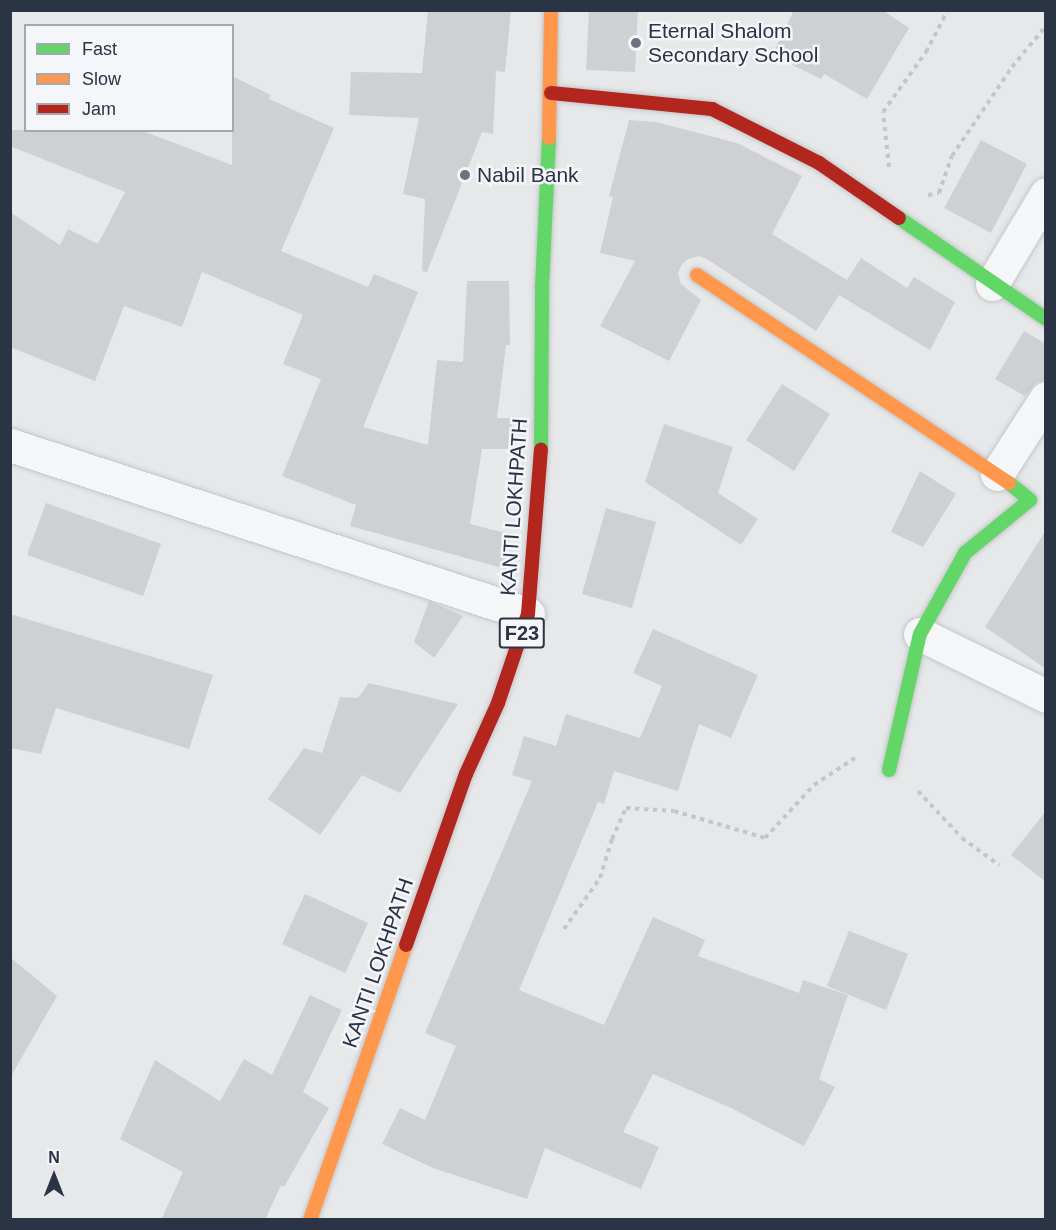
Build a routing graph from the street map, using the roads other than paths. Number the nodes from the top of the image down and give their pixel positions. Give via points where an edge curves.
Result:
1 (551, 10) edge
2 (551, 93) junction
3 (1046, 194) edge
4 (697, 275) dead end
5 (992, 284) junction
6 (1046, 320) edge
7 (1046, 398) edge
8 (10, 445) edge
9 (997, 474) junction
10 (528, 614) junction
11 (920, 633) junction
12 (1046, 696) edge
13 (889, 770) road end
14 (310, 1220) edge

1 - 2 street, KANTI LOKHPATH / F23
2 - 5 street via 712,109 819,163
2 - 10 street, KANTI LOKHPATH / F23 via 542,287 542,432
3 - 5 street
4 - 9 street
5 - 6 street
7 - 9 street
8 - 10 street
9 - 11 street via 1030,500 965,553
10 - 14 street, KANTI LOKHPATH / F23 via 498,703 466,774
11 - 12 street
11 - 13 street

